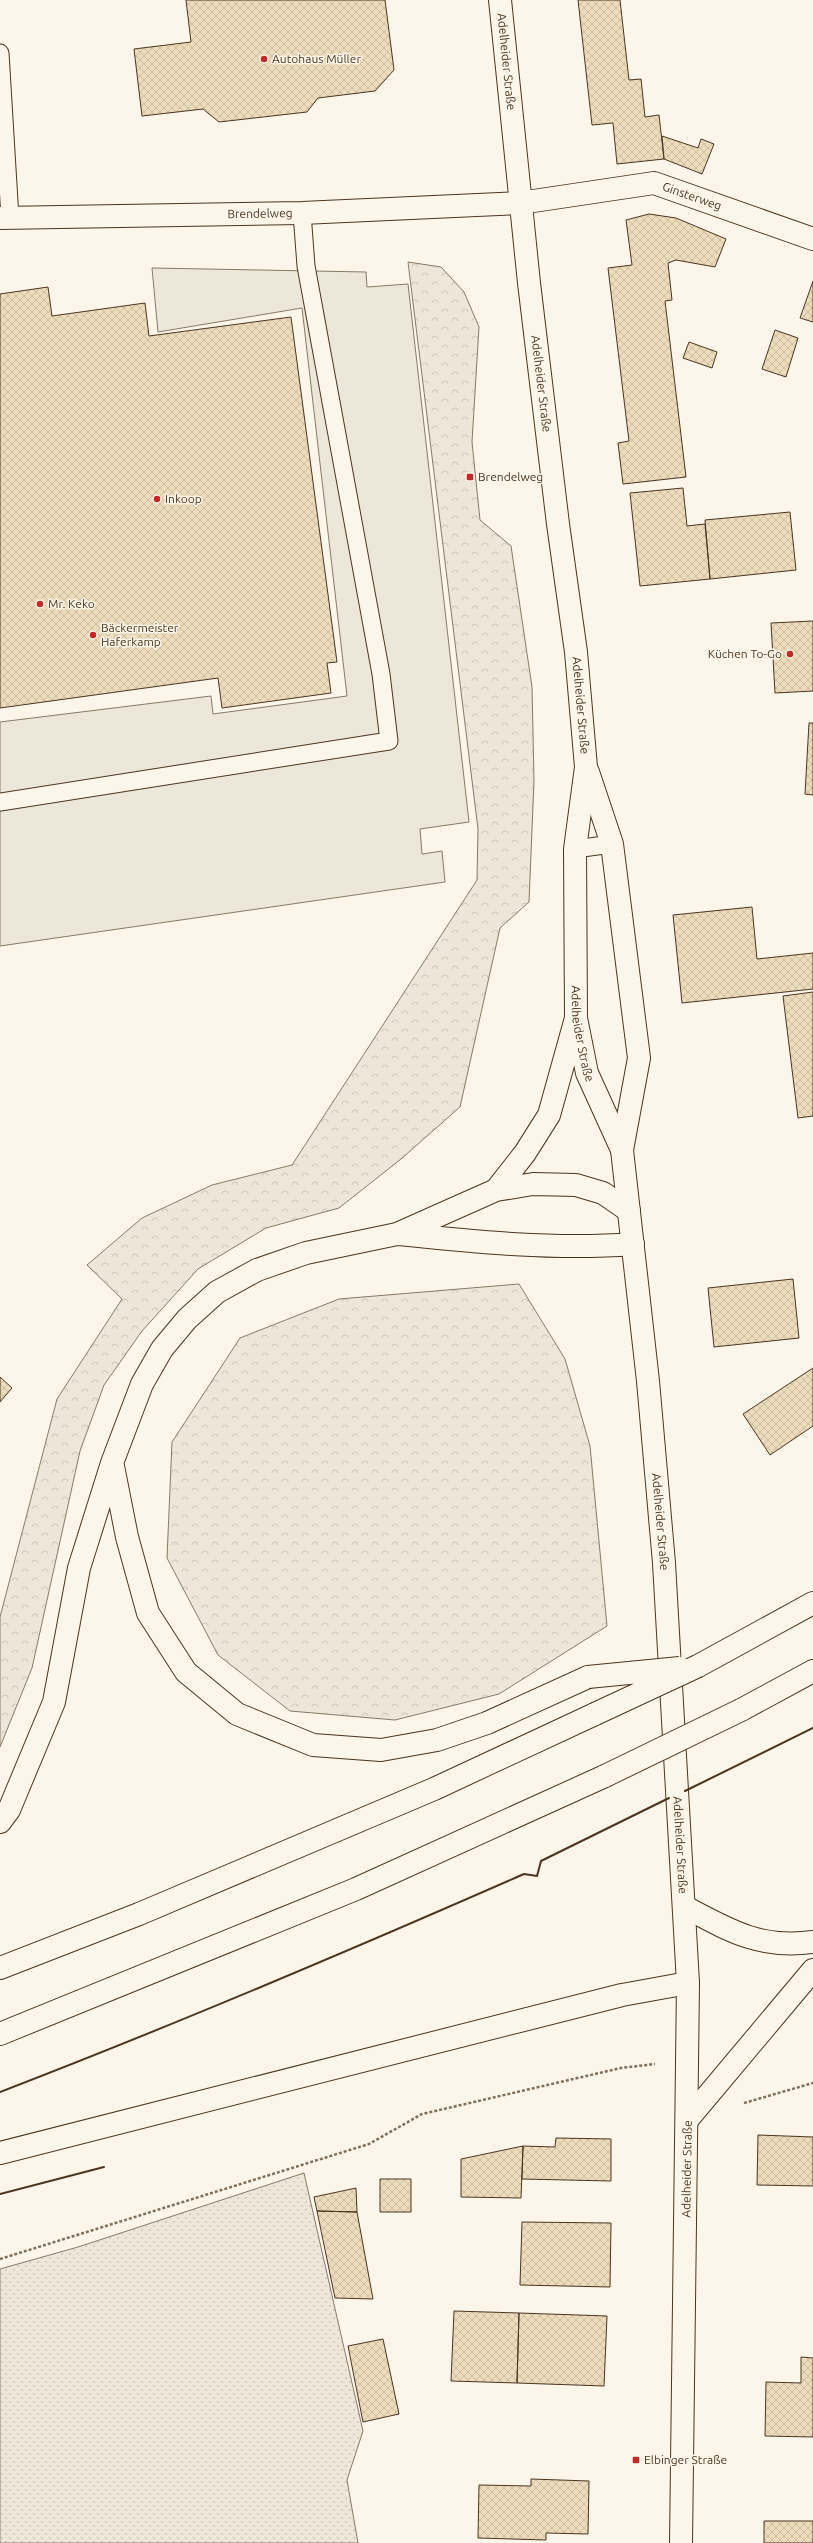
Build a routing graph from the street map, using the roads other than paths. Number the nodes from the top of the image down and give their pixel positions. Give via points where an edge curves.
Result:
1 (500, 0) edge
2 (0, 53) edge
3 (520, 203) junction
4 (302, 213) junction
5 (5, 218) edge
6 (813, 240) edge
7 (586, 767) junction
8 (0, 802) edge
9 (612, 844) junction
10 (575, 849) junction
11 (576, 1018) junction
12 (622, 1150) junction
13 (496, 1190) junction
14 (630, 1212) junction
15 (397, 1234) junction
16 (633, 1244) junction
17 (112, 1462) junction
18 (813, 1603) edge
19 (698, 1666) junction
20 (813, 1671) edge
21 (0, 1822) edge
22 (685, 1906) junction
23 (813, 1942) edge
24 (0, 1968) edge
25 (813, 1970) edge
26 (688, 1983) junction
27 (0, 2034) edge
28 (688, 2119) junction
29 (0, 2154) edge
30 (681, 2543) edge

1 - 3 main road, Adelheider Straße
2 - 5 lane
3 - 4 main road, Brendelweg
3 - 6 main road, Ginsterweg via 654,183
3 - 7 main road, Adelheider Straße via 558,524 576,652
4 - 5 main road, Brendelweg
4 - 8 lane via 306,266 381,674 389,741
7 - 9 main road, Adelheider Straße
7 - 10 main road, Adelheider Straße
9 - 10 lane
9 - 12 main road, Adelheider Straße via 639,1058
10 - 11 main road, Adelheider Straße
11 - 12 main road, Adelheider Straße via 587,1073
11 - 13 main road via 549,1114 525,1153
12 - 14 main road, Adelheider Straße
13 - 14 main road via 533,1184 576,1186 603,1192
13 - 15 main road
14 - 16 main road, Adelheider Straße
15 - 16 main road via 508,1245 596,1247
15 - 17 main road via 306,1253 257,1270 217,1292 187,1319 162,1349 142,1384
16 - 22 main road, Adelheider Straße via 664,1563
17 - 19 main road, bridge via 127,1537 148,1613 186,1672 237,1714 313,1745 381,1750 437,1740 486,1723 588,1677
17 - 21 main road via 79,1568 54,1702 9,1810
18 - 19 main road
19 - 24 main road, bridge via 434,1790 139,1914
20 - 27 main road, bridge via 741,1710 606,1776 356,1889
22 - 23 main road via 730,1931 764,1942
22 - 26 main road, Adelheider Straße
25 - 28 main road
26 - 28 main road, Adelheider Straße
26 - 29 main road via 615,1997
28 - 30 main road, Adelheider Straße

